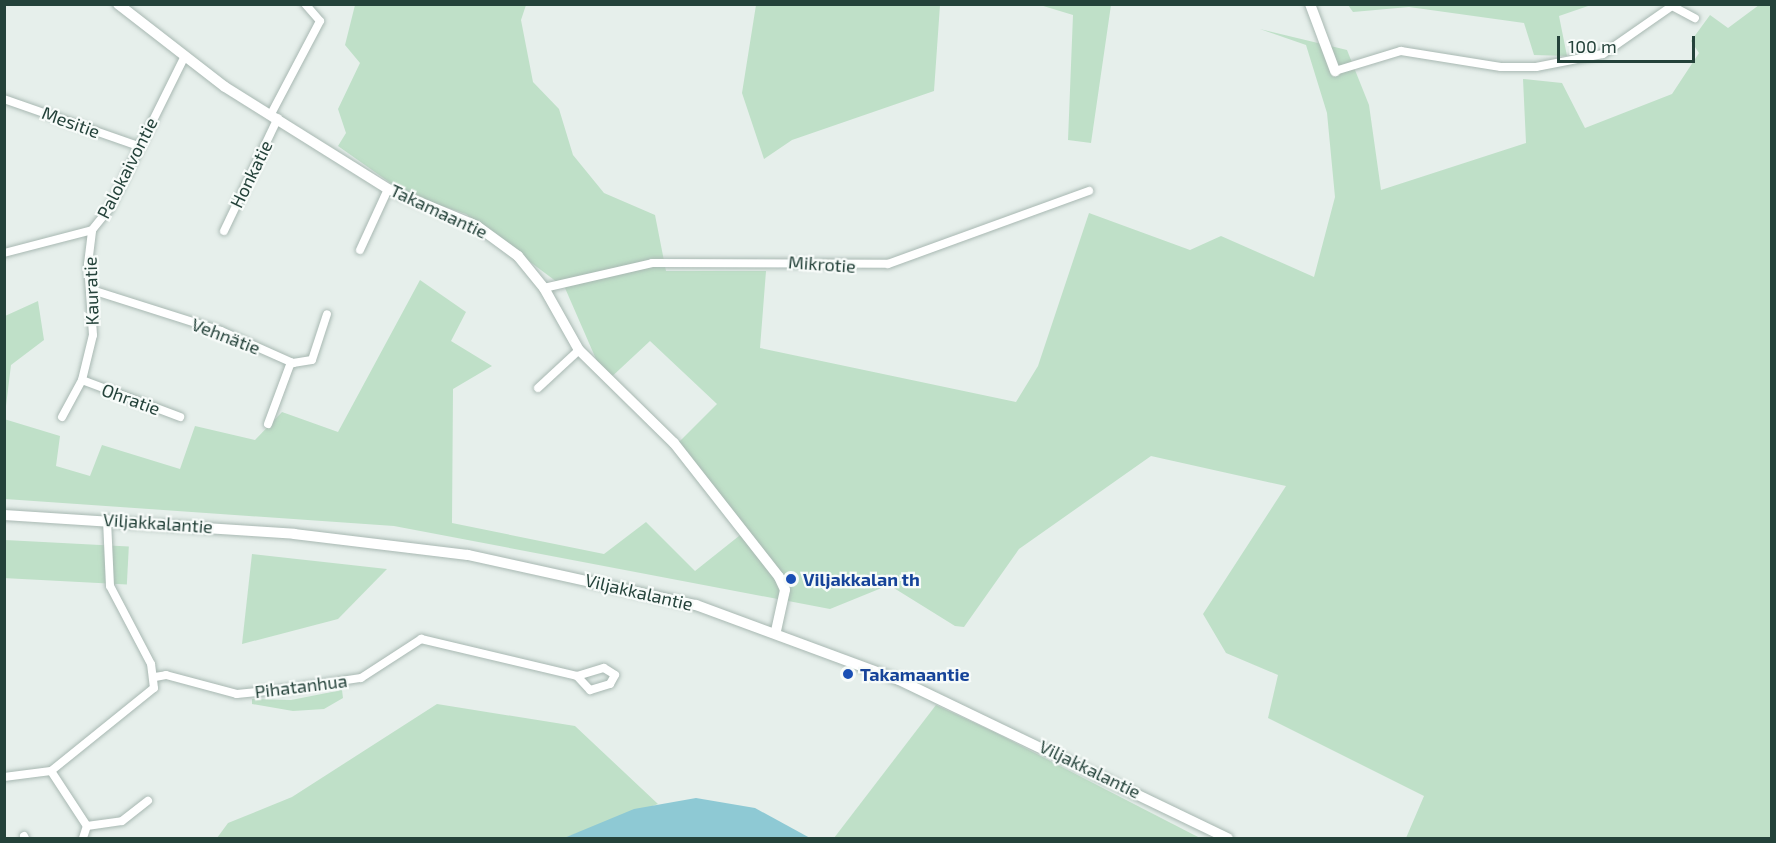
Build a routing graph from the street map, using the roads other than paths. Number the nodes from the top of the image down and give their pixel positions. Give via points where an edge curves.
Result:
1 (305, 4) edge
2 (1310, 4) edge
3 (118, 5) edge
4 (1695, 18) dead end
5 (185, 56) junction
6 (1335, 71) joint
7 (4, 99) edge
8 (275, 116) junction
9 (138, 146) junction
10 (388, 189) junction
11 (1089, 191) dead end
12 (92, 230) junction
13 (224, 231) dead end
14 (360, 250) dead end
15 (4, 253) edge
16 (544, 288) junction
17 (92, 290) junction
18 (327, 314) dead end
19 (579, 350) junction
20 (291, 363) junction
21 (82, 380) junction
22 (538, 388) dead end
23 (62, 417) dead end
24 (180, 417) dead end
25 (268, 424) dead end
26 (4, 515) edge
27 (107, 519) junction
28 (776, 631) junction
29 (577, 676) dead end
30 (155, 677) junction
31 (51, 771) junction
32 (4, 777) edge
33 (148, 801) dead end
34 (87, 826) junction
35 (83, 838) edge
36 (1228, 838) edge

1 - 8 street, Honkatie via 318,14 317,32
2 - 6 street
3 - 5 street, Takamaantie
4 - 6 street via 1672,6 1603,54 1536,67 1501,67 1401,51
5 - 8 street, Takamaantie
5 - 9 street, Palokaivontie
7 - 9 street, Mesitie
8 - 10 street, Takamaantie
8 - 13 street, Honkatie
9 - 12 street, Palokaivontie
10 - 14 street
10 - 16 street, Takamaantie via 477,226 518,256
11 - 16 street, Mikrotie via 888,264 652,263
12 - 15 street, Palokaivontie
12 - 17 street, Kauratie via 88,264
16 - 19 street, Takamaantie
17 - 20 street, Vehnätie via 221,331
17 - 21 street, Kauratie via 93,335
18 - 20 street via 312,360
19 - 22 street
19 - 28 street, Takamaantie via 674,443 779,577 785,590
20 - 25 street
21 - 23 street, Kauratie
21 - 24 street, Ohratie
26 - 27 street, Viljakkalantie
27 - 28 street, Viljakkalantie via 468,555 685,602
27 - 30 street via 110,586
28 - 36 street, Viljakkalantie via 1011,730
29 - 30 street, Pihatanhua via 421,639 361,678 287,689 237,694 166,675
30 - 31 street via 142,701
31 - 32 street
31 - 34 street
33 - 34 street via 122,821
34 - 35 street

